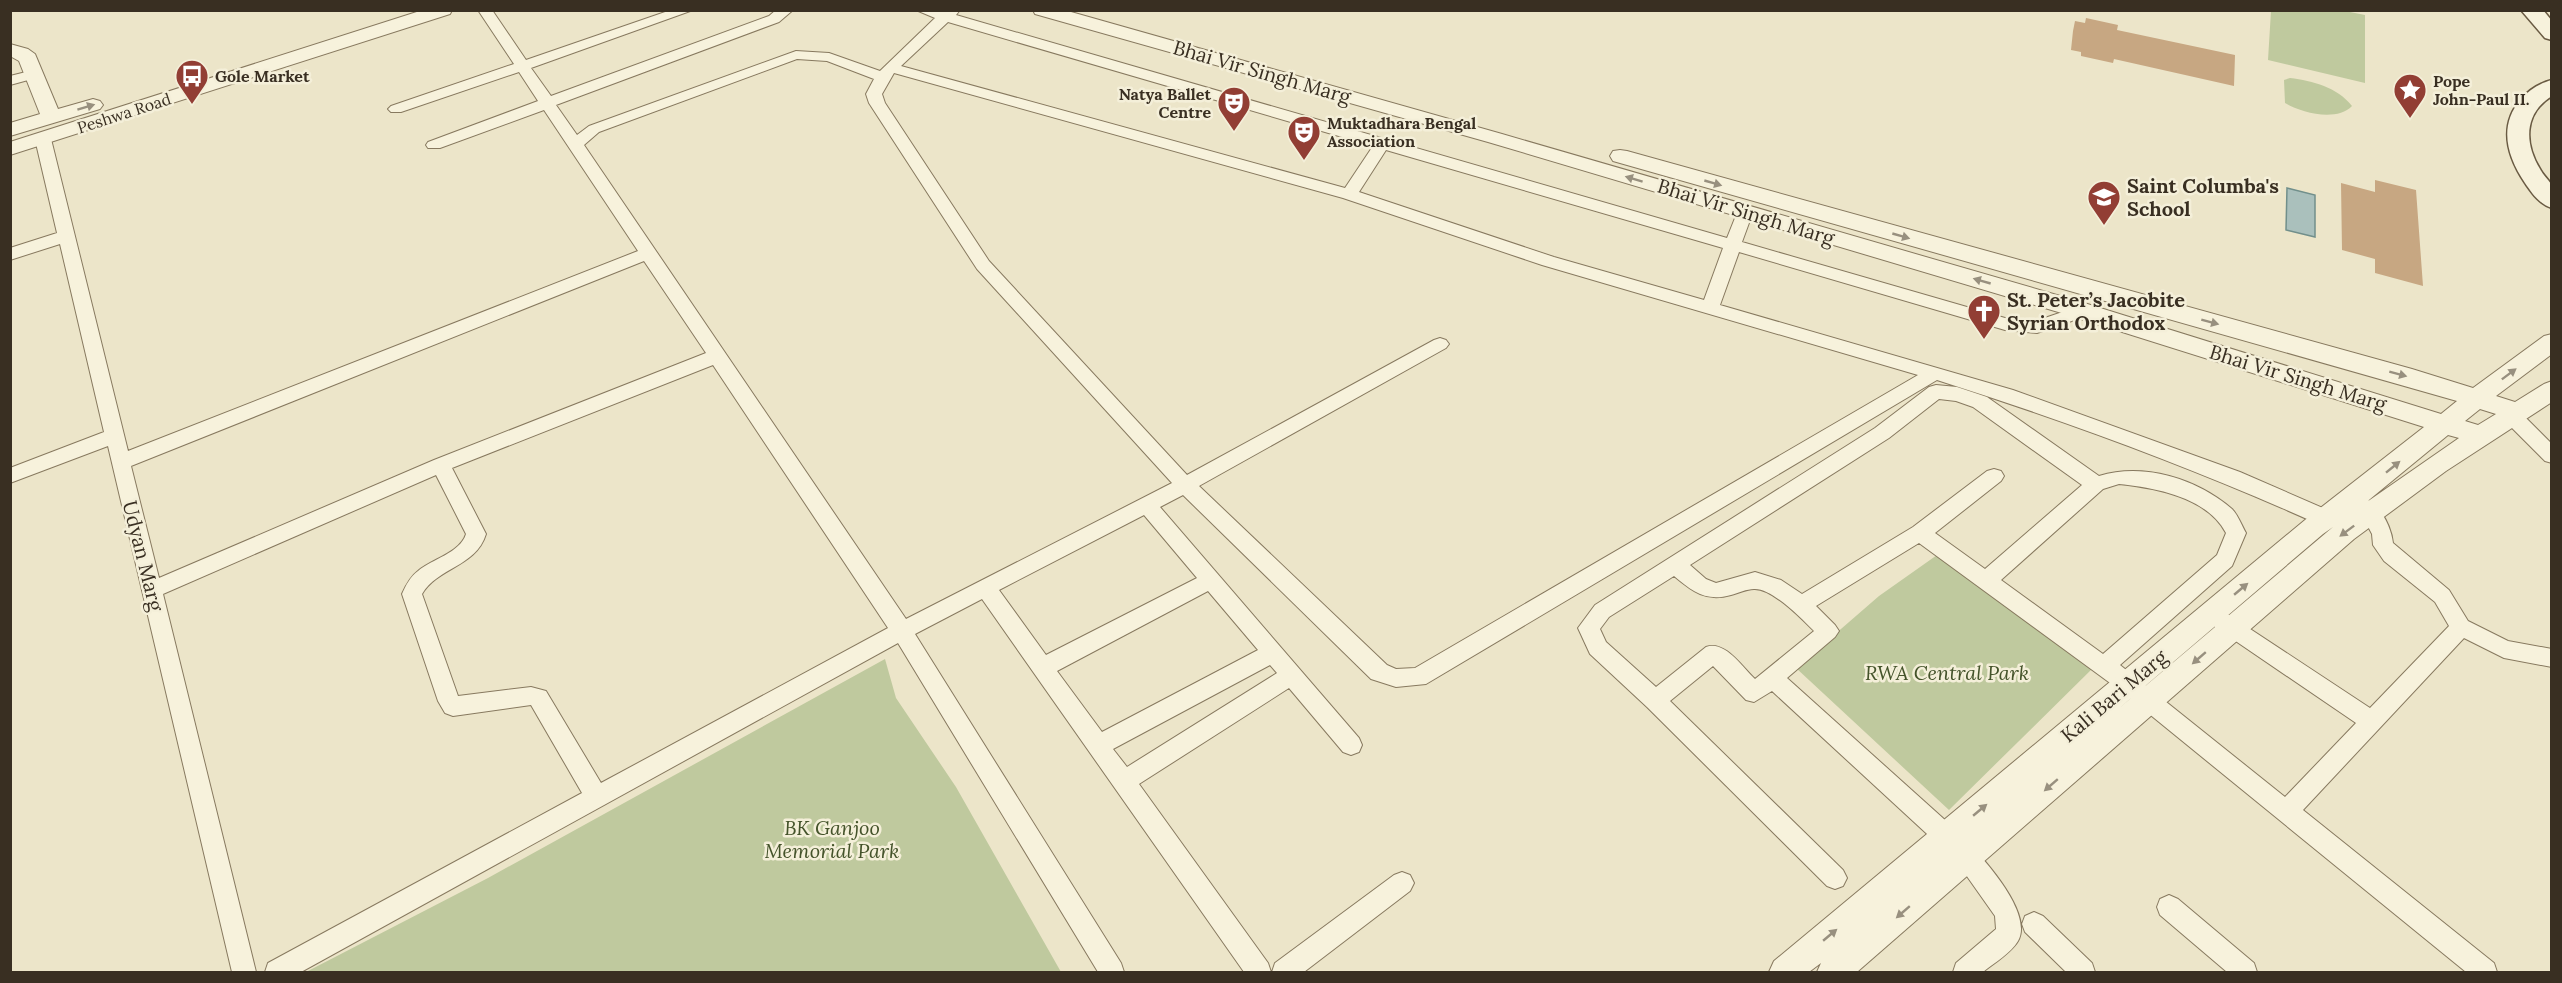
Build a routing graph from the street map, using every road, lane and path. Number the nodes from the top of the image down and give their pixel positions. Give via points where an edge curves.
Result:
1 (401, 10) edge
2 (443, 10) edge
3 (485, 10) edge
4 (686, 10) edge
5 (786, 10) edge
6 (923, 10) edge
7 (1042, 10) edge
8 (1090, 10) edge
9 (2531, 10) edge
10 (949, 14) edge
11 (2552, 34) edge
12 (10, 50) edge
13 (521, 65) junction
14 (888, 73) junction
15 (34, 74) junction
16 (10, 81) edge
17 (2552, 86) edge
18 (546, 102) junction
19 (396, 109) dead end
20 (51, 117) junction
21 (10, 130) edge
22 (43, 139) junction
23 (575, 144) junction
24 (1382, 144) junction
25 (434, 145) dead end
26 (10, 149) edge
27 (1349, 194) junction
28 (2552, 200) edge
29 (1745, 212) junction
30 (66, 236) junction
31 (1733, 246) junction
32 (648, 253) junction
33 (10, 254) edge
34 (1710, 308) junction
35 (2083, 311) junction
36 (2552, 342) edge
37 (1440, 344) dead end
38 (717, 356) junction
39 (1935, 373) junction
40 (2552, 390) edge
41 (2478, 397) junction
42 (2516, 414) junction
43 (2447, 424) junction
44 (2479, 435) junction
45 (114, 436) junction
46 (2552, 456) edge
47 (121, 462) junction
48 (441, 465) junction
49 (10, 476) edge
50 (1994, 476) dead end
51 (2096, 484) junction
52 (1185, 485) junction
53 (1147, 505) junction
54 (2363, 506) junction
55 (2325, 518) junction
56 (1920, 533) junction
57 (1676, 564) junction
58 (1211, 580) junction
59 (1986, 581) junction
60 (986, 588) junction
61 (152, 590) junction
62 (1801, 605) junction
63 (2222, 621) junction
64 (2461, 627) junction
65 (902, 631) junction
66 (1272, 653) junction
67 (2552, 658) edge
68 (2104, 666) junction
69 (1042, 668) junction
70 (1291, 675) junction
71 (1772, 678) junction
72 (2139, 692) junction
73 (1655, 700) junction
74 (2372, 721) junction
75 (1351, 745) dead end
76 (1098, 746) junction
77 (1123, 782) junction
78 (597, 797) junction
79 (2286, 812) junction
80 (1947, 837) junction
81 (1967, 857) junction
82 (1835, 878) dead end
83 (1402, 883) dead end
84 (2169, 907) dead end
85 (2034, 924) dead end
86 (244, 972) edge
87 (277, 972) edge
88 (1112, 972) edge
89 (1259, 972) edge
90 (1284, 972) edge
91 (1785, 972) edge
92 (1833, 972) edge
93 (1965, 972) edge
94 (2083, 972) edge
95 (2245, 972) edge
96 (2485, 972) edge

20 -> 1 street, Peshwa Road
2 - 22 street, Peshwa Road
3 - 13 street
4 - 13 street
5 - 18 street via 774,19
6 - 10 street
29 -> 7 street, Bhai Vir Singh Marg
8 -> 41 street, Bhai Vir Singh Marg
9 - 11 main road
10 - 14 street via 911,46
10 - 24 street
12 - 15 street via 28,58
13 - 18 street
13 - 19 street
14 - 23 street via 829,57 796,55 594,129
14 - 27 street
14 - 52 street via 877,86 877,103 982,265
15 - 16 street
15 - 20 street
17 - 28 main road via 2530,100 2516,126 2522,159
18 - 23 street
18 - 25 street
20 - 21 street, Peshwa Road
22 - 26 street, Peshwa Road
22 - 30 street, Udyan Marg
23 - 32 street
24 - 27 street
24 - 31 street
27 - 34 street via 1548,261
29 - 31 street
35 -> 29 street, Bhai Vir Singh Marg
30 - 33 street
30 - 45 street, Udyan Marg
31 - 34 street
31 - 35 street via 2005,324 2037,327
32 - 38 street
32 - 47 street
34 - 39 street
35 - 43 street, Bhai Vir Singh Marg
41 -> 36 street
37 - 52 street
38 - 48 street
38 - 65 street
39 - 52 street via 1418,677 1396,678 1379,672
39 - 55 street via 2233,477
40 - 42 street, Kali Bari Marg
41 - 42 street, Bhai Vir Singh Marg
41 - 43 street
42 - 44 street, Kali Bari Marg
42 - 46 street
43 - 44 street, Bhai Vir Singh Marg
54 -> 43 street, Kali Bari Marg
44 - 54 street, Kali Bari Marg
45 - 47 street, Udyan Marg
45 - 49 street
47 - 61 street, Udyan Marg
48 - 61 street
48 - 78 street via 476,534 472,546 422,578 412,594 449,701 453,706 463,706 538,698
50 - 56 street
51 - 57 street via 1980,402 1936,392 1882,432
51 - 59 street
51 - 68 street via 2119,477 2184,488 2227,516 2236,533 2225,560
52 - 53 street
53 - 58 street
53 - 60 street
54 - 55 street, Kali Bari Marg
54 -> 63 street, Kali Bari Marg via 2345,532
54 - 64 street via 2391,555 2442,596
63 -> 55 street, Kali Bari Marg
56 - 59 street
56 - 62 street
57 - 62 street via 1699,585 1716,591 1755,580 1774,586
57 - 73 street via 1602,611 1589,628 1598,648
58 - 66 street
58 - 69 street
59 - 68 street
60 - 65 street
60 - 69 street
61 - 86 street, Udyan Marg
62 - 71 street via 1828,631
63 - 72 street, Kali Bari Marg
63 - 74 street
64 - 67 street via 2504,650
64 - 74 street
65 - 78 street
65 - 88 street
66 - 70 street
66 - 76 street
68 - 72 street
69 - 76 street
70 - 75 street
70 - 77 street
71 - 73 street via 1754,693 1714,654
71 - 80 street
72 - 79 street
80 -> 72 street, Kali Bari Marg
72 -> 81 street, Kali Bari Marg
73 - 82 street
74 - 79 street
76 - 77 street
77 - 89 street
78 - 87 street
79 - 96 street
80 - 81 street
91 -> 80 street, Kali Bari Marg
81 -> 92 street, Kali Bari Marg
81 - 93 street via 2006,911 2009,922 2007,935
83 - 90 street
84 - 95 street
85 - 94 street

